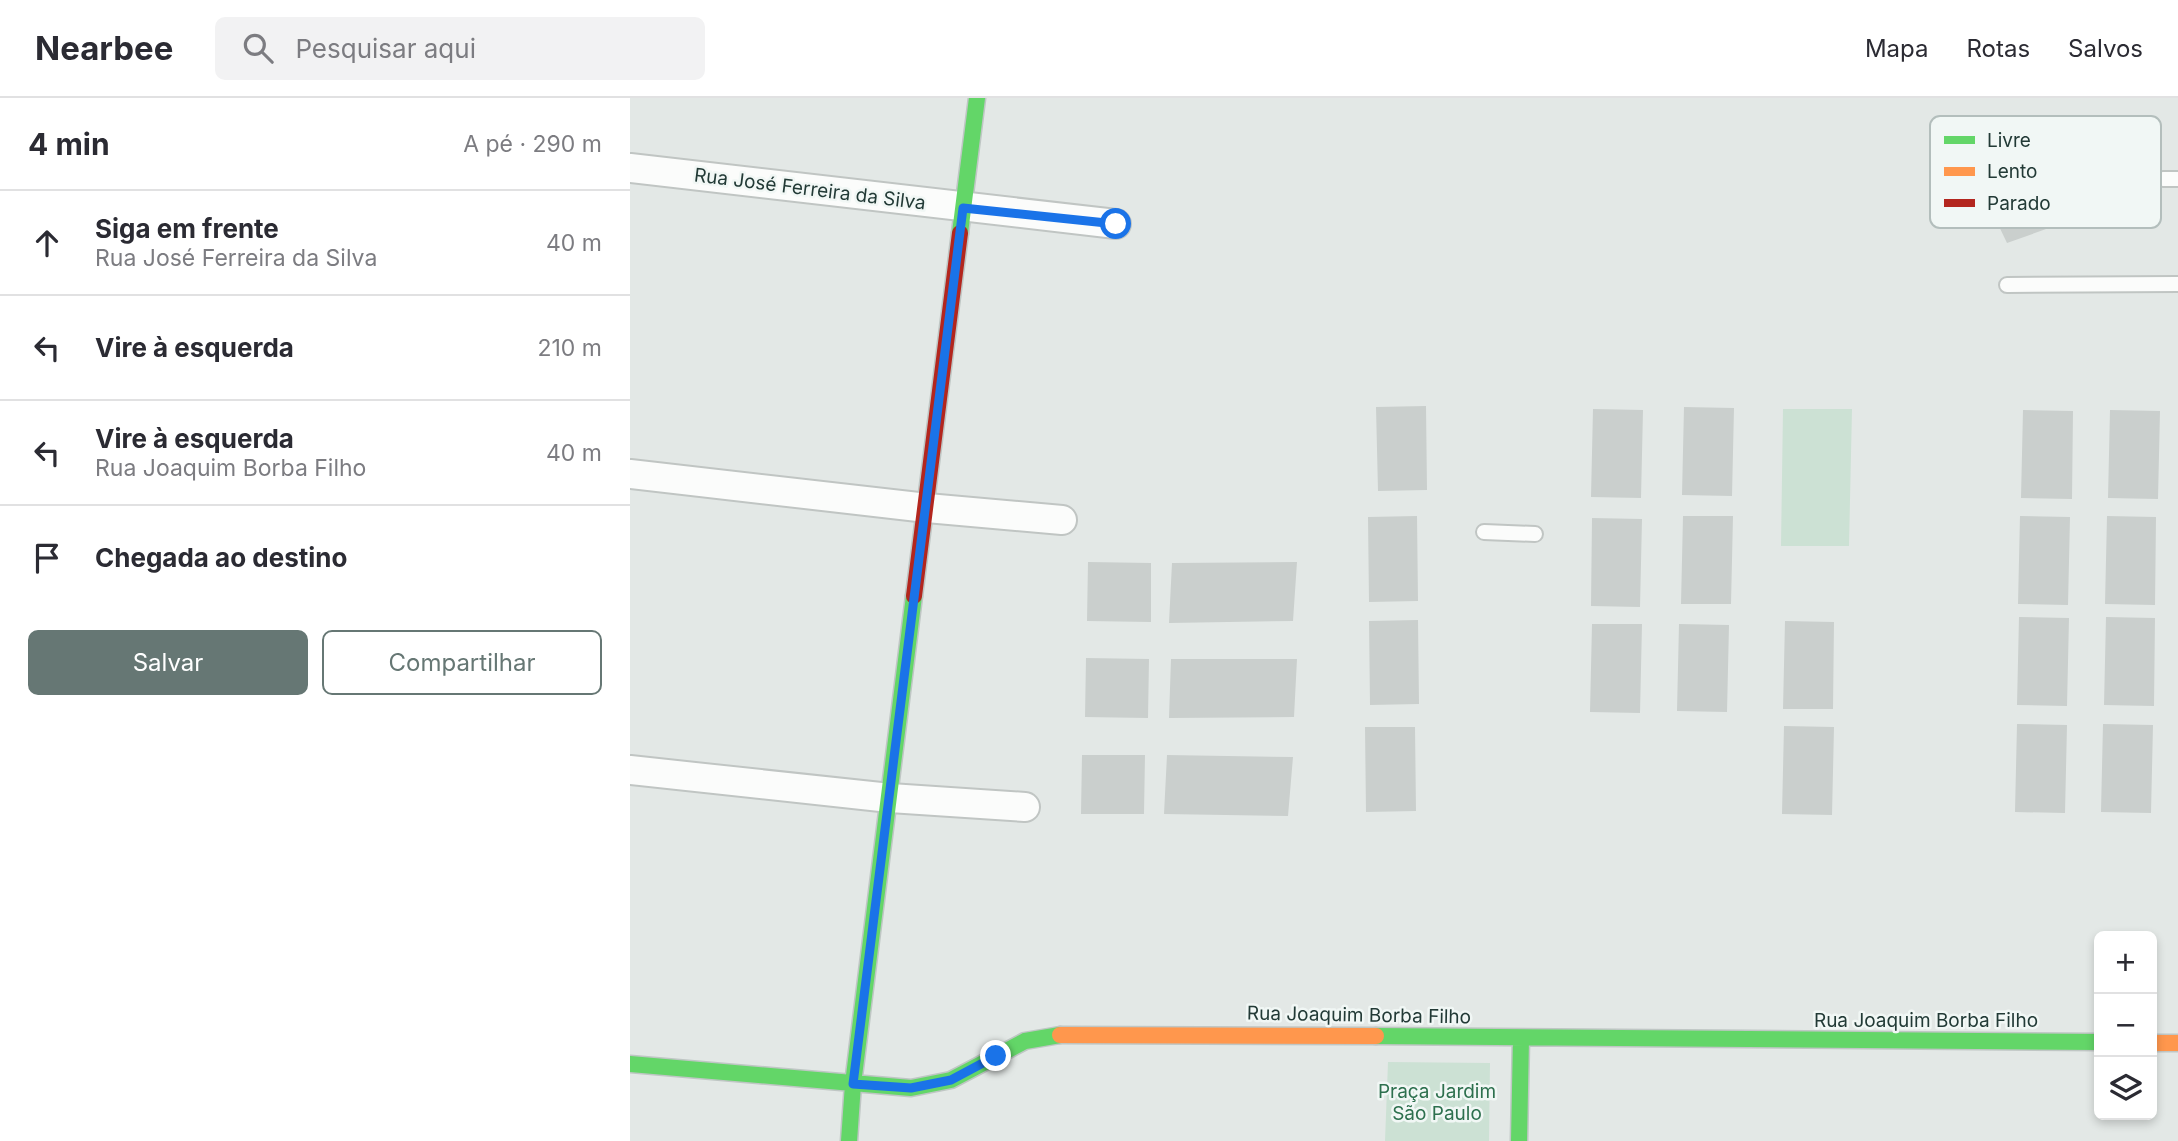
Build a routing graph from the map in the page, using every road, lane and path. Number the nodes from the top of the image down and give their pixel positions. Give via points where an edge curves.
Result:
1 (977, 98) edge
2 (630, 168) edge
3 (2163, 179) dead end
4 (2178, 179) edge
5 (963, 208) junction
6 (1116, 224) dead end
7 (2178, 284) edge
8 (2007, 285) dead end
9 (630, 474) edge
10 (927, 508) junction
11 (1062, 520) dead end
12 (1484, 532) dead end
13 (1535, 534) dead end
14 (630, 770) edge
15 (890, 798) junction
16 (1025, 807) dead end
17 (1521, 1038) junction
18 (2094, 1042) edge
19 (2157, 1043) edge
20 (2178, 1043) edge
21 (630, 1064) edge
22 (853, 1084) junction
23 (849, 1141) edge
24 (1518, 1141) edge

1 - 5 main road
2 - 5 street, Rua José Ferreira da Silva
3 - 4 lane
5 - 6 street, Rua José Ferreira da Silva
5 - 10 main road
7 - 8 lane
9 - 10 street
10 - 11 street
10 - 15 main road
12 - 13 lane
14 - 15 street
15 - 16 street
15 - 22 main road
17 - 18 main road, Rua Joaquim Borba Filho
17 - 22 main road, Rua Joaquim Borba Filho via 1063,1034 1025,1041 951,1080 911,1088
17 - 24 main road
19 - 20 main road
21 - 22 main road, Rua Joaquim Borba Filho
22 - 23 main road

